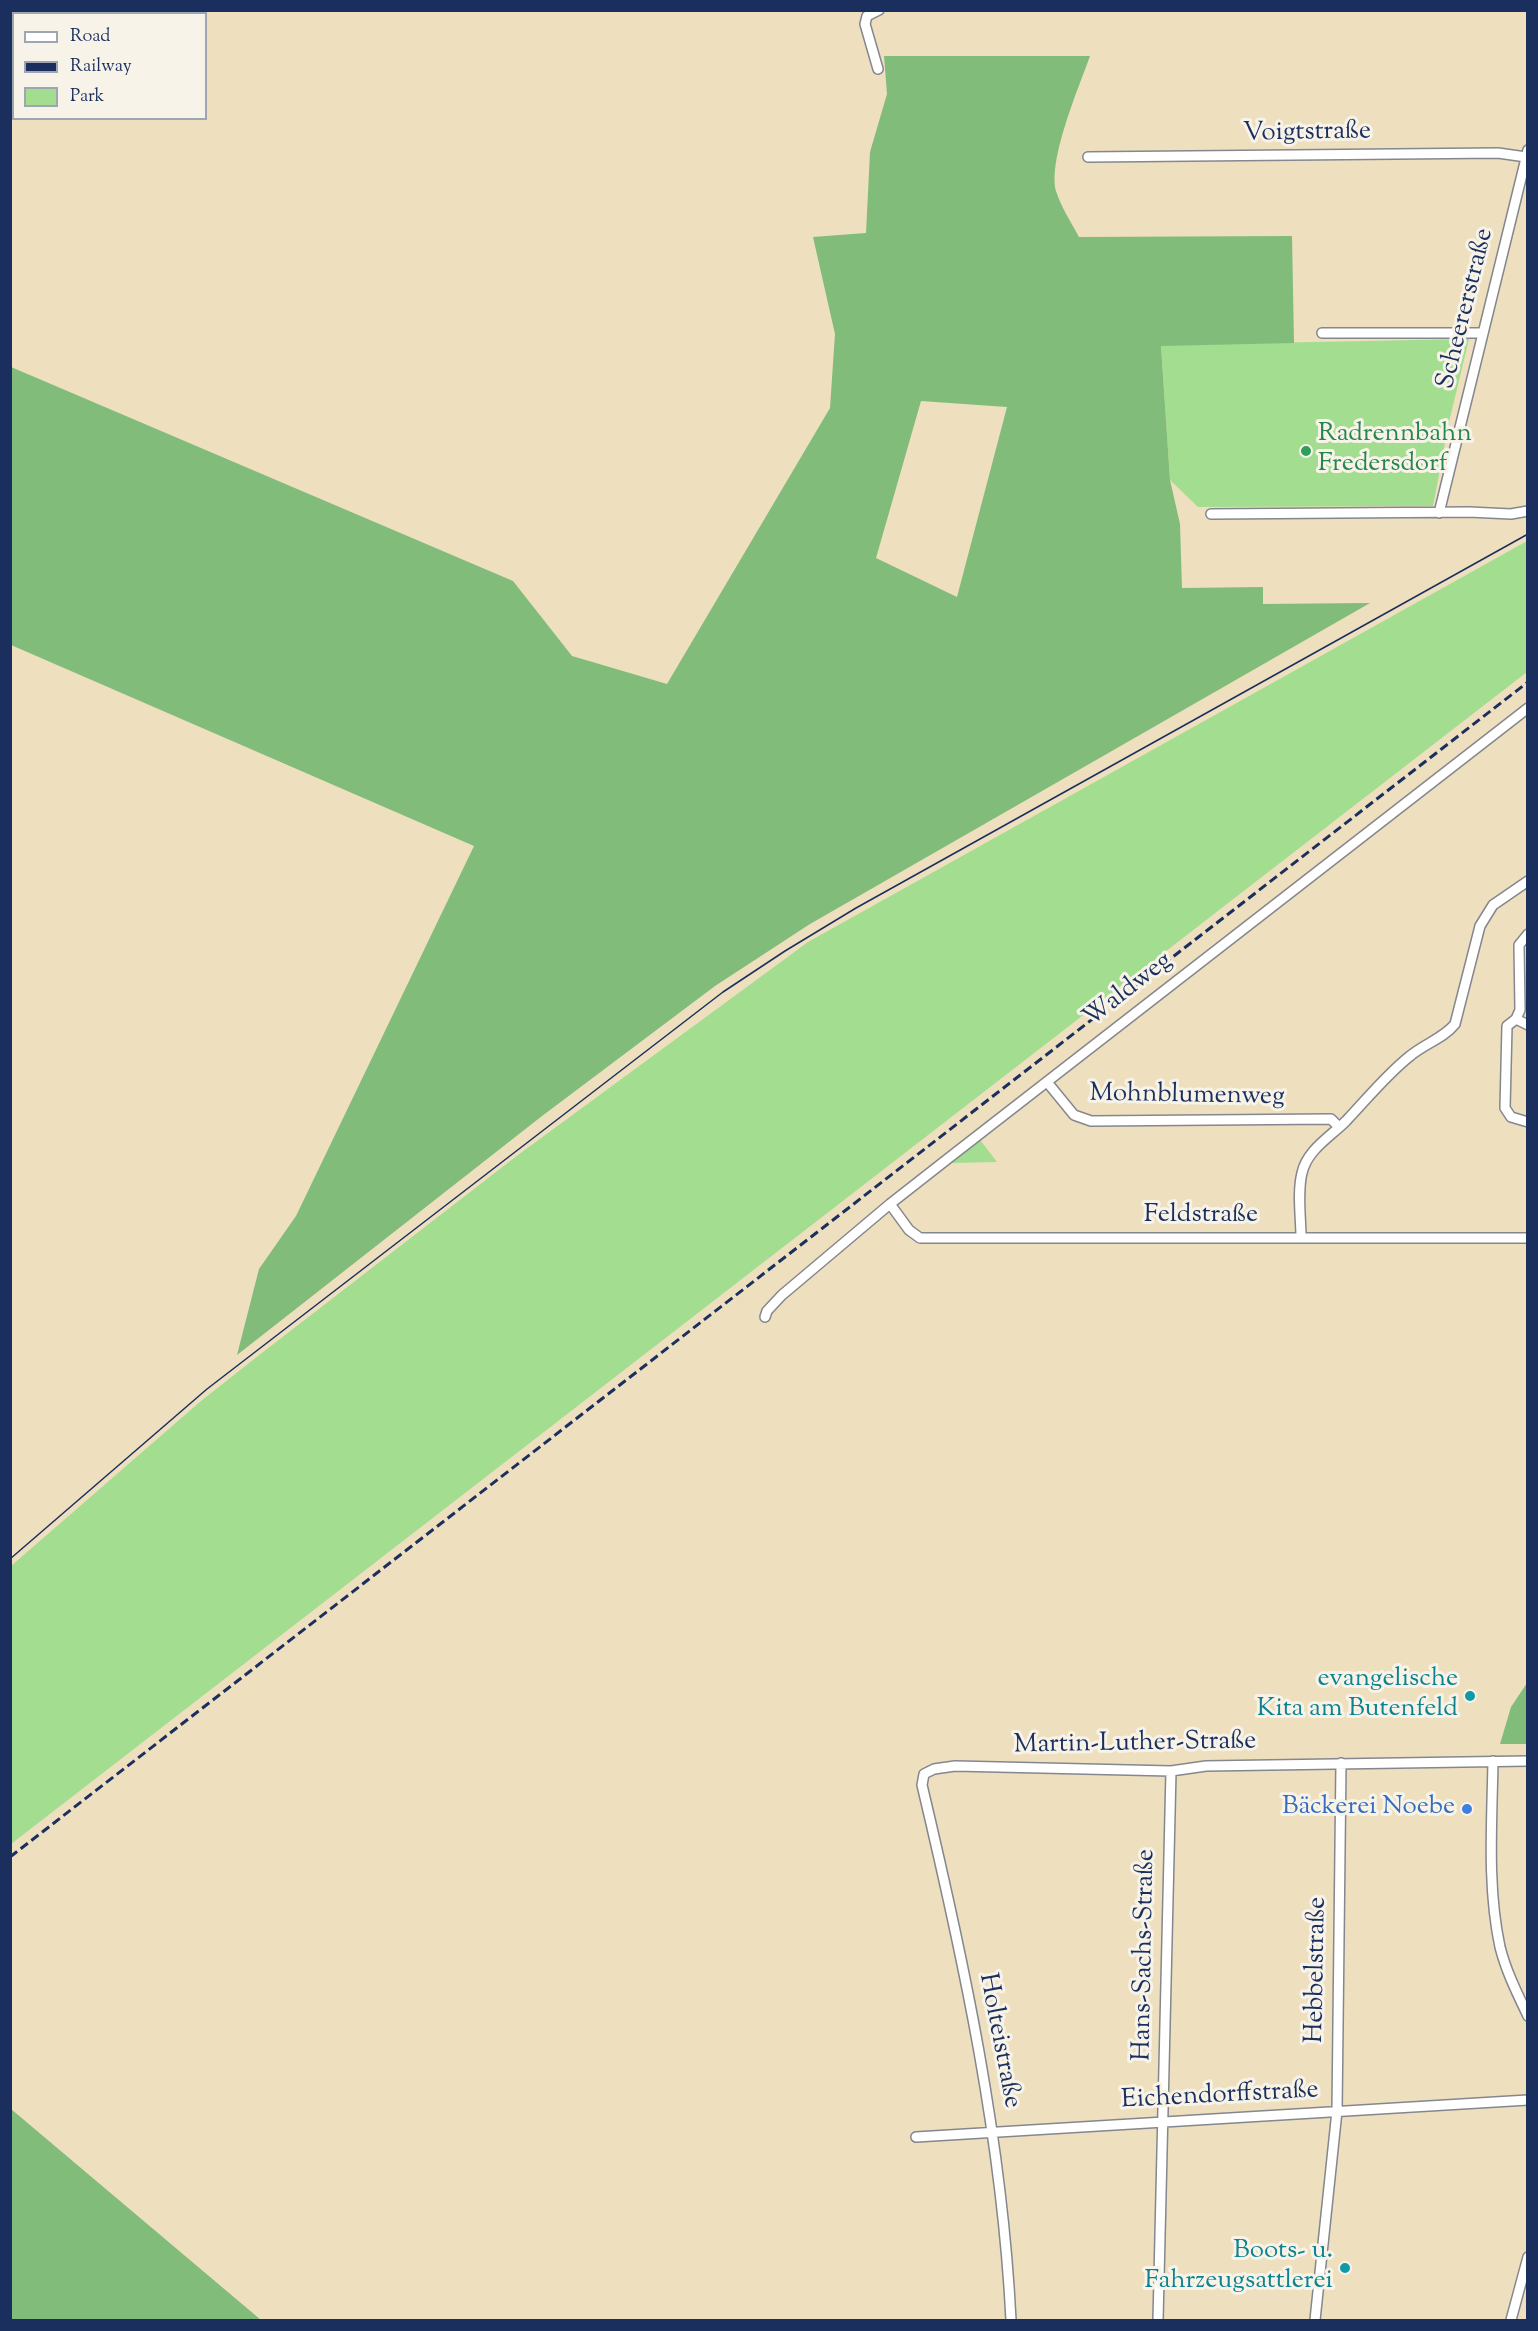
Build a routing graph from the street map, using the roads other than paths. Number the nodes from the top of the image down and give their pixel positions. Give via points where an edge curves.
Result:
1 (879, 10) edge
2 (878, 69) dead end
3 (1527, 154) edge
4 (1088, 157) dead end
5 (1525, 177) edge
6 (1322, 333) dead end
7 (1483, 333) junction
8 (1527, 511) edge
9 (1439, 513) junction
10 (1211, 514) dead end
11 (1527, 708) edge
12 (1527, 881) edge
13 (1527, 934) edge
14 (1516, 1019) junction
15 (1527, 1025) edge
16 (1047, 1082) junction
17 (1527, 1122) edge
18 (1340, 1127) junction
19 (890, 1204) junction
20 (1301, 1238) junction
21 (1527, 1238) edge
22 (765, 1317) dead end
23 (1493, 1761) junction
24 (1527, 1761) edge
25 (1341, 1763) junction
26 (1171, 1771) junction
27 (924, 1774) joint
28 (1527, 2016) edge
29 (1527, 2100) edge
30 (1337, 2111) junction
31 (1163, 2122) junction
32 (993, 2134) junction
33 (916, 2137) dead end
34 (1527, 2258) edge
35 (1011, 2320) edge
36 (1158, 2320) edge
37 (1315, 2320) edge
38 (1511, 2320) edge

1 - 2 street via 867,16 866,24
3 - 4 street, Voigtstraße
3 - 5 street, Scheererstraße
5 - 7 street, Scheererstraße
6 - 7 street
7 - 9 street, Scheererstraße
8 - 9 street
9 - 10 street
11 - 16 street, Waldweg
12 - 18 street via 1493,905 1480,926 1455,1024 1388,1074
13 - 14 street via 1519,945 1520,1010
14 - 15 street
14 - 17 street via 1507,1026 1505,1108 1511,1117
16 - 18 street, Mohnblumenweg via 1074,1116 1091,1121 1331,1119
16 - 19 street, Waldweg
18 - 20 street via 1313,1151 1302,1173
19 - 20 street, Feldstraße via 920,1238
19 - 22 street, Waldweg via 782,1295
20 - 21 street, Feldstraße
23 - 24 street, Martin-Luther-Straße
23 - 25 street, Martin-Luther-Straße
23 - 28 street via 1495,1916 1508,1974
25 - 26 street, Martin-Luther-Straße via 1206,1766
25 - 30 street, Hebbelstraße
26 - 27 street, Martin-Luther-Straße via 955,1766
26 - 31 street, Hans-Sachs-Straße
27 - 32 street, Holteistraße via 922,1785 954,1923
29 - 30 street, Eichendorffstraße
30 - 31 street, Eichendorffstraße
30 - 37 street, Hebbelstraße
31 - 32 street, Eichendorffstraße
31 - 36 street, Hans-Sachs-Straße
32 - 33 street, Eichendorffstraße
32 - 35 street, Holteistraße
34 - 38 street

